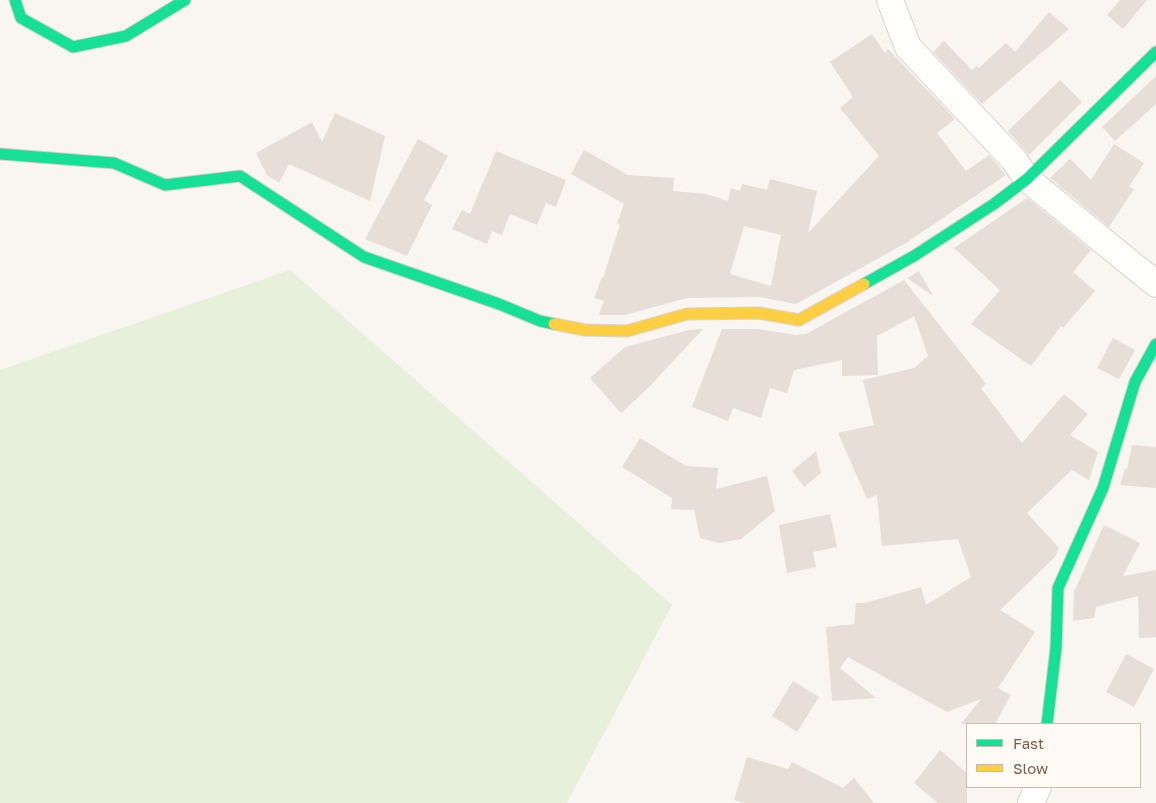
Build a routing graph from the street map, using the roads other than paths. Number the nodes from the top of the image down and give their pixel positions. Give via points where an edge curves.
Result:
1 (15, 0) edge
2 (185, 0) edge
3 (890, 0) edge
4 (1156, 52) edge
5 (0, 154) edge
6 (1027, 179) junction
7 (1156, 284) edge
8 (1156, 344) edge
9 (1047, 723) edge
10 (1038, 788) edge
11 (1031, 803) edge

1 - 2 street via 21,18 73,47 126,36
3 - 6 street via 908,47 1014,160
4 - 6 street
5 - 6 street via 114,163 165,185 240,176 364,257 540,321 585,330 627,331 687,314 759,312 799,320 914,256
6 - 7 street
8 - 9 street via 1136,382 1103,488 1058,588 1056,648
10 - 11 street

